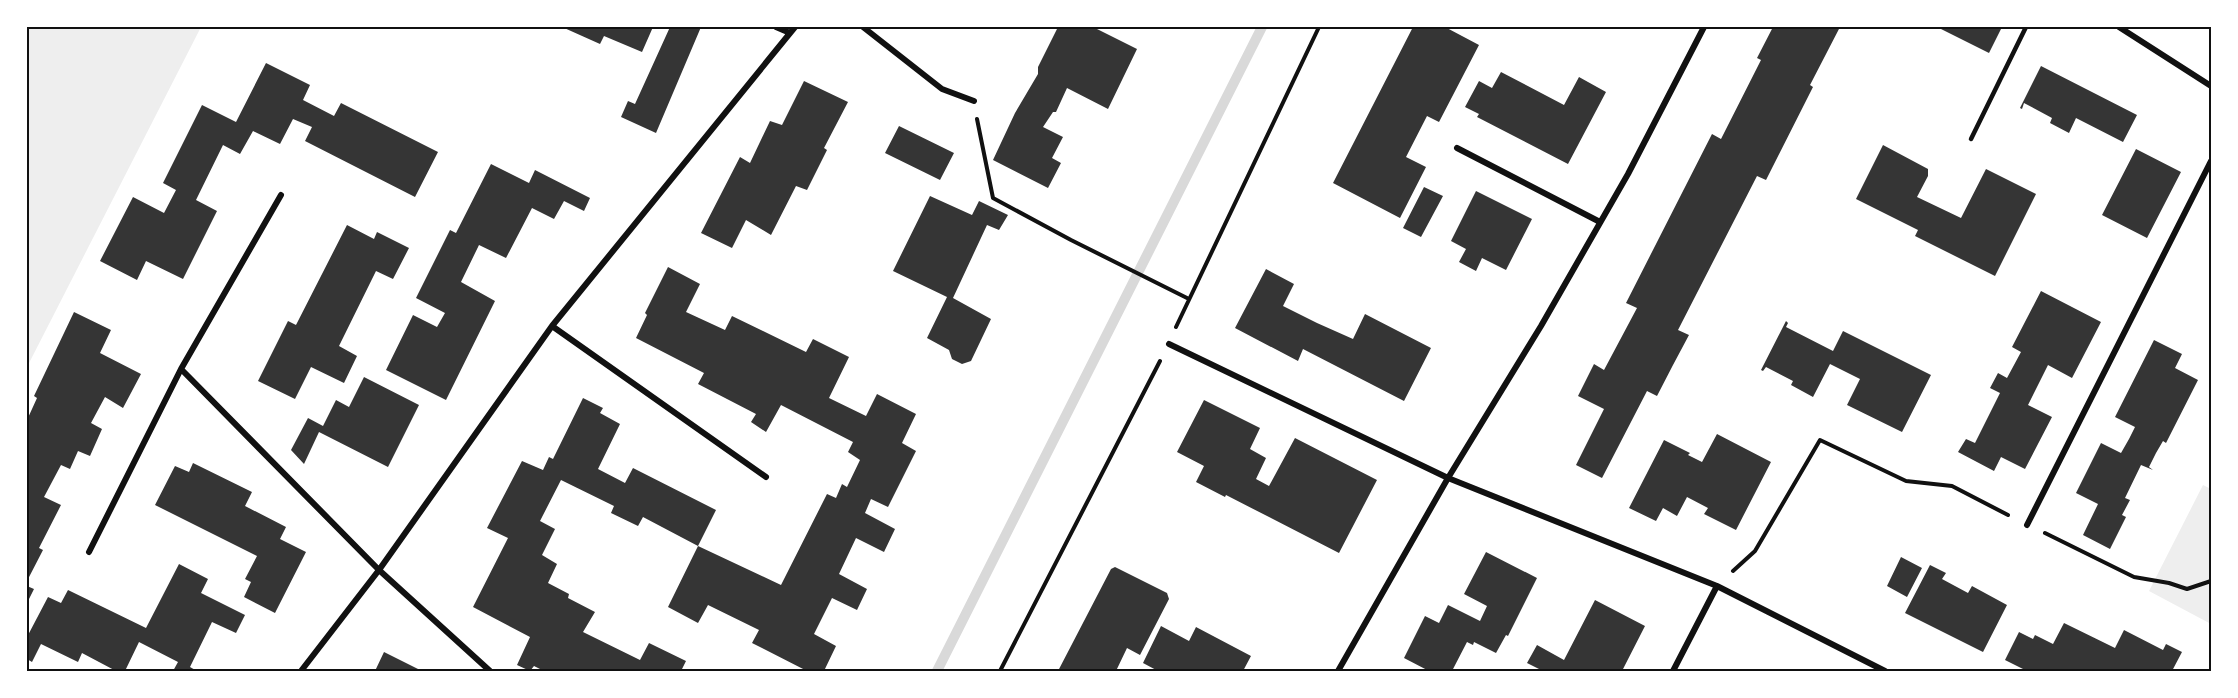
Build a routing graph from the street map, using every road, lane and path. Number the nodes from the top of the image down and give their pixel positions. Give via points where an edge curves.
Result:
1 (776, 27) edge
2 (795, 27) edge
3 (862, 27) edge
4 (1704, 27) edge
5 (2026, 27) edge
6 (2119, 27) edge
7 (790, 33) junction
8 (2211, 86) edge
9 (974, 101) joint
10 (1971, 139) dead end
11 (1457, 148) dead end
12 (2211, 161) edge
13 (282, 195) dead end
14 (1600, 222) junction
15 (1189, 298) dead end
16 (552, 326) junction
17 (1169, 344) dead end
18 (181, 369) junction
19 (766, 477) dead end
20 (1448, 478) junction
21 (2027, 525) junction
22 (89, 552) dead end
23 (379, 570) junction
24 (2211, 581) edge
25 (1717, 586) junction
26 (301, 671) edge
27 (490, 671) edge
28 (1338, 671) edge
29 (1673, 671) edge
30 (1885, 671) edge

1 - 7 street
2 - 7 street
3 - 9 street via 942,89
4 - 14 street
5 - 10 lane
6 - 8 street
7 - 16 street
9 - 15 path via 993,198
11 - 14 street
12 - 21 street
13 - 18 street
14 - 20 street
16 - 19 street
16 - 23 street
17 - 20 street
18 - 22 street
18 - 23 street
20 - 25 street
20 - 28 street
21 - 24 path via 2134,577 2187,588
21 - 25 path via 1952,486 1906,481 1820,440 1755,551
23 - 26 street
23 - 27 street
25 - 29 street
25 - 30 street

